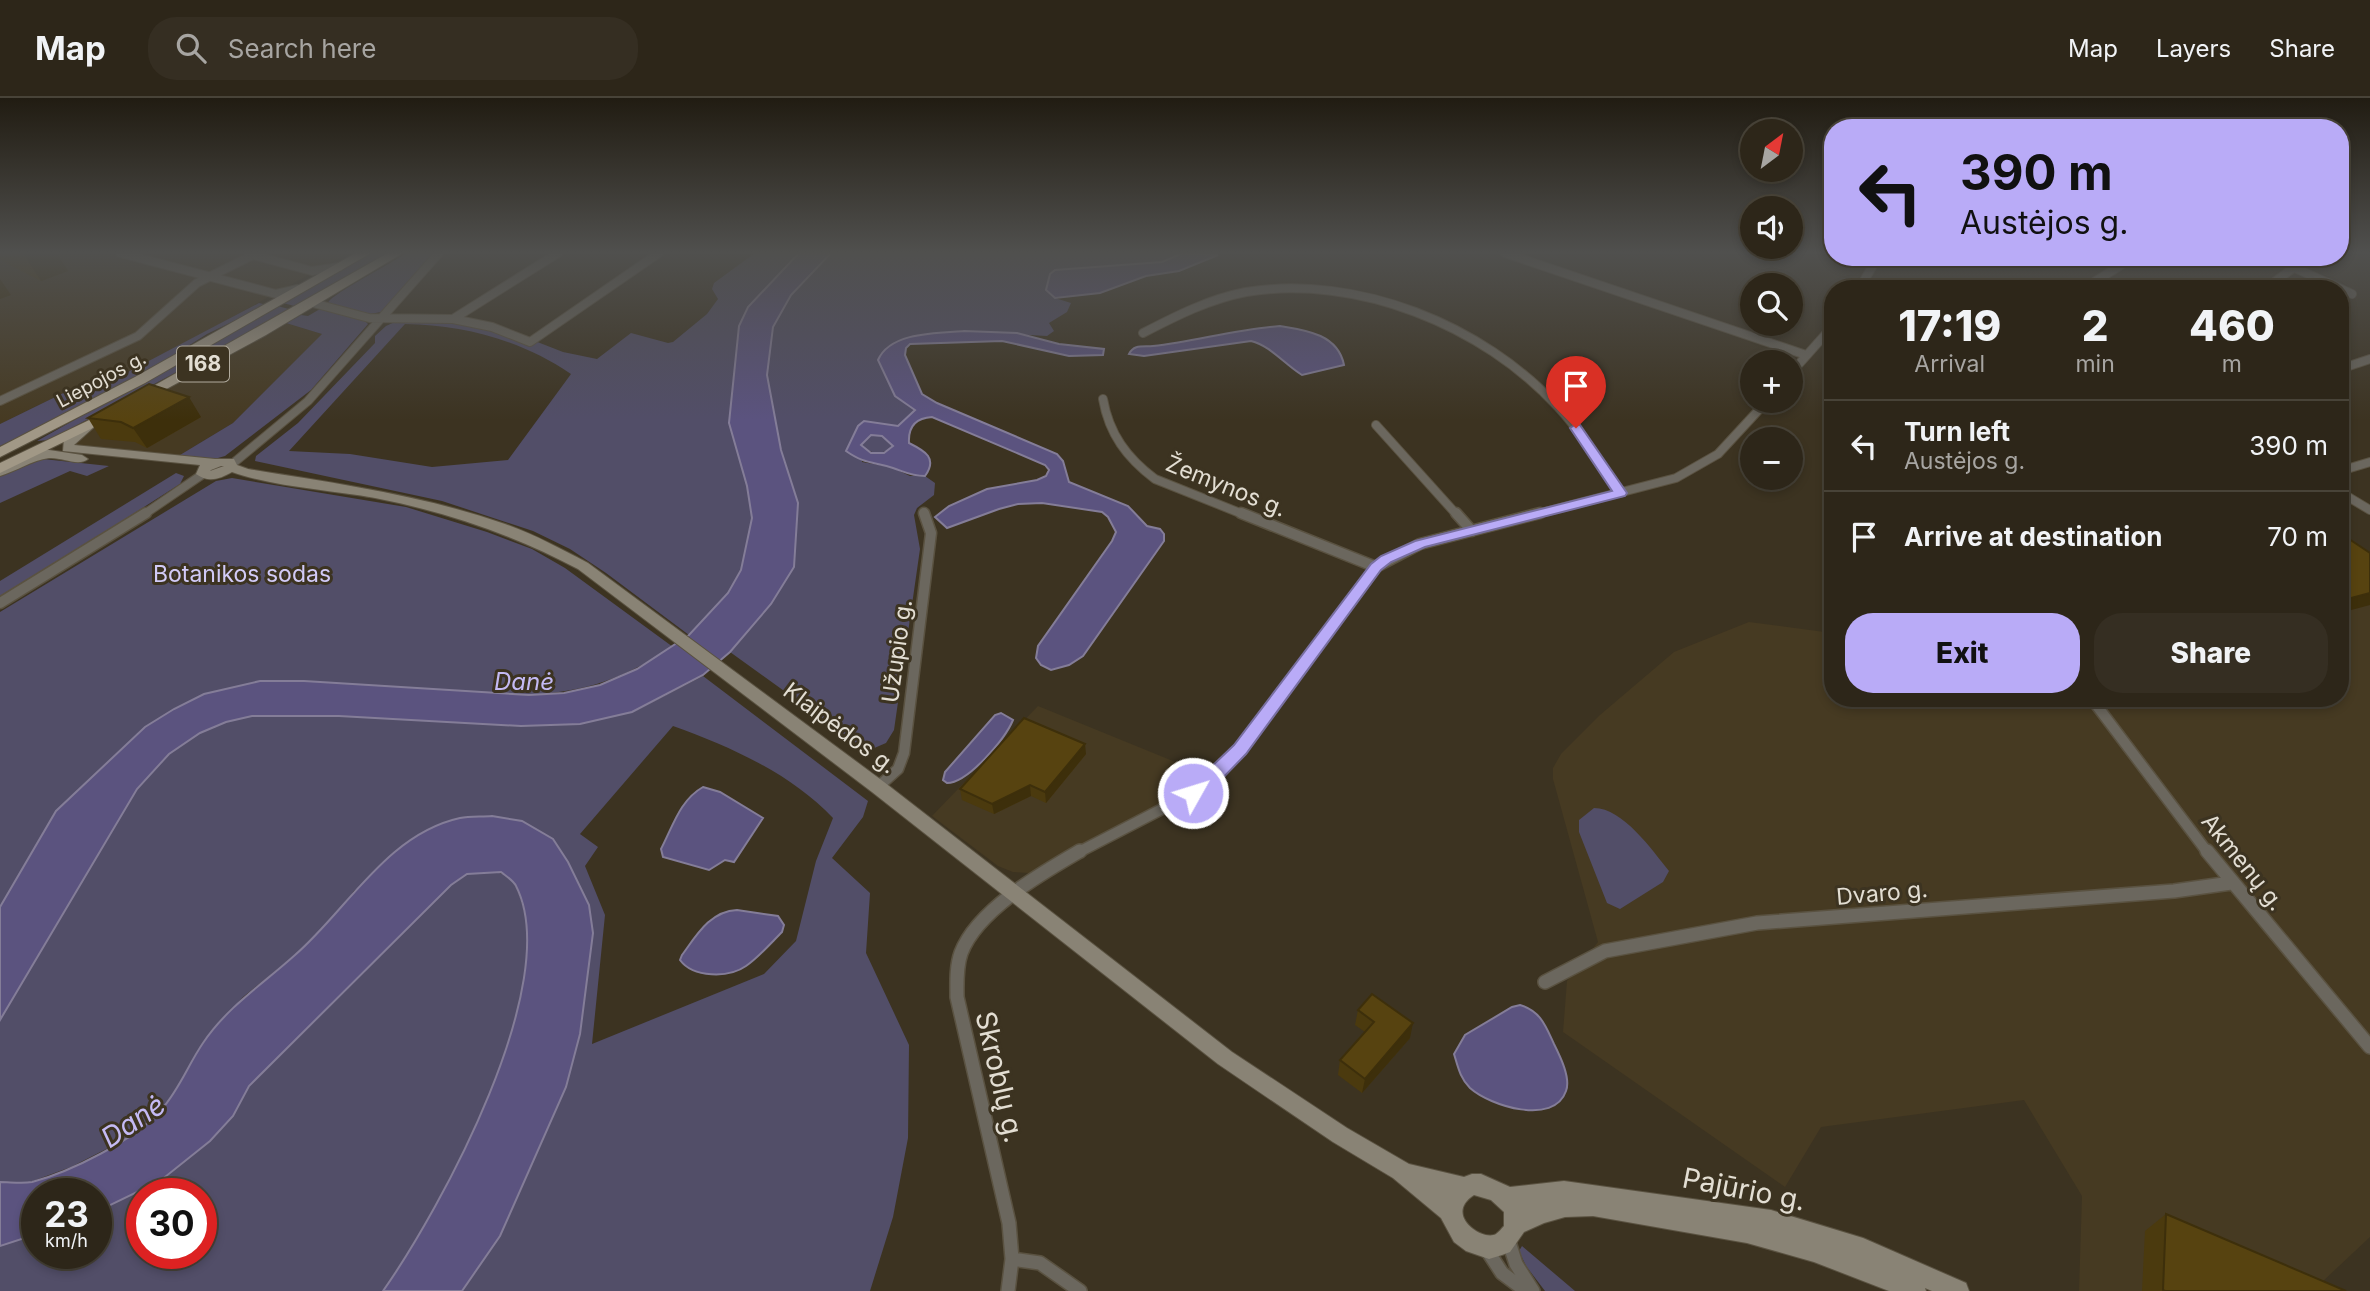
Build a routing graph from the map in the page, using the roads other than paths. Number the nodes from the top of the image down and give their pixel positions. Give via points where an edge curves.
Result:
1 (168, 309) edge
2 (260, 309) edge
3 (303, 309) edge
4 (337, 309) edge
5 (391, 309) edge
6 (469, 309) edge
7 (578, 309) edge
8 (1184, 309) edge
9 (1404, 309) edge
10 (1668, 309) edge
11 (382, 319) junction
12 (453, 319) junction
13 (1143, 333) dead end
14 (1824, 335) edge
15 (1805, 355) junction
16 (1803, 358) edge
17 (2370, 359) edge
18 (2349, 366) edge
19 (1103, 399) dead end
20 (0, 401) edge
21 (1756, 413) edge
22 (92, 423) junction
23 (1376, 425) dead end
24 (264, 437) junction
25 (252, 447) junction
26 (39, 448) junction
27 (2370, 462) edge
28 (1, 463) edge
29 (2349, 468) edge
30 (185, 469) junction
31 (225, 470) junction
32 (189, 484) junction
33 (1620, 493) junction
34 (2349, 497) edge
35 (164, 502) junction
36 (2370, 510) edge
37 (924, 512) dead end
38 (1472, 531) junction
39 (1376, 567) junction
40 (0, 603) edge
41 (2098, 707) edge
42 (878, 787) junction
43 (2231, 883) junction
44 (1015, 894) junction
45 (1545, 982) dead end
46 (2370, 1047) edge
47 (1340, 1135) joint
48 (1401, 1171) junction
49 (1464, 1187) junction
50 (1507, 1198) junction
51 (1451, 1212) junction
52 (1512, 1232) junction
53 (1485, 1247) junction
54 (1012, 1259) junction
55 (1008, 1291) edge
56 (1080, 1291) edge
57 (1526, 1291) edge
58 (1533, 1291) edge
59 (1915, 1291) edge
60 (1958, 1291) edge

1 - 20 street via 138,336
2 - 26 main road, Liepojos g. / 168
3 - 22 main road, Liepojos g. / 168
4 - 11 street
5 - 11 street
6 - 12 street
7 - 12 street via 530,342
8 - 13 street
9 - 33 street via 1451,327 1527,377 1563,411
10 - 15 street
11 - 12 street
11 - 24 street via 316,393
14 - 15 street
15 - 16 street
17 - 18 street
19 - 39 street, Žemynos g. via 1114,438 1154,480
21 - 33 street via 1718,454 1698,468
22 - 26 main road, Liepojos g. / 168
22 - 31 main road via 68,441 68,447
23 - 38 street
24 - 25 street
24 - 31 street
25 - 31 street
25 - 31 street via 243,466
26 - 28 main road, Liepojos g. / 168
26 - 30 main road
27 - 29 street
30 - 31 main road
30 - 32 street
31 - 32 street
31 - 35 street
31 - 42 main road, Klaipėdos g. via 441,506 557,551
32 - 35 street
33 - 38 street
34 - 36 street
35 - 40 street
37 - 42 street, Užupio g. via 931,533 904,754 898,769
38 - 39 street via 1404,550
39 - 44 street, Skroblų g. via 1240,749 1209,781 1038,875
41 - 43 street, Akmenų g.
42 - 44 main road, Klaipėdos g.
43 - 45 street, Dvaro g. via 1757,923 1605,951
43 - 46 street, Akmenų g.
44 - 47 main road, Klaipėdos g. via 1225,1058
44 - 54 street, Skroblų g. via 981,924 964,948 957,988 1009,1223
47 - 48 main road, Pajūrio g.
48 - 49 main road, Pajūrio g.
48 - 51 main road, Pajūrio g.
49 - 50 main road, Pajūrio g. via 1491,1186
49 - 51 main road via 1452,1202
50 - 52 main road via 1513,1206
50 - 60 main road, Pajūrio g. via 1587,1194 1771,1221 1863,1249
51 - 53 main road, Pajūrio g. via 1465,1238
52 - 53 main road, Pajūrio g. via 1502,1244
52 - 58 street via 1516,1264
52 - 59 main road, Pajūrio g. via 1539,1213 1566,1206 1689,1219 1825,1252
53 - 57 street via 1502,1272
54 - 55 street, Skroblų g.
54 - 56 street via 1037,1260

